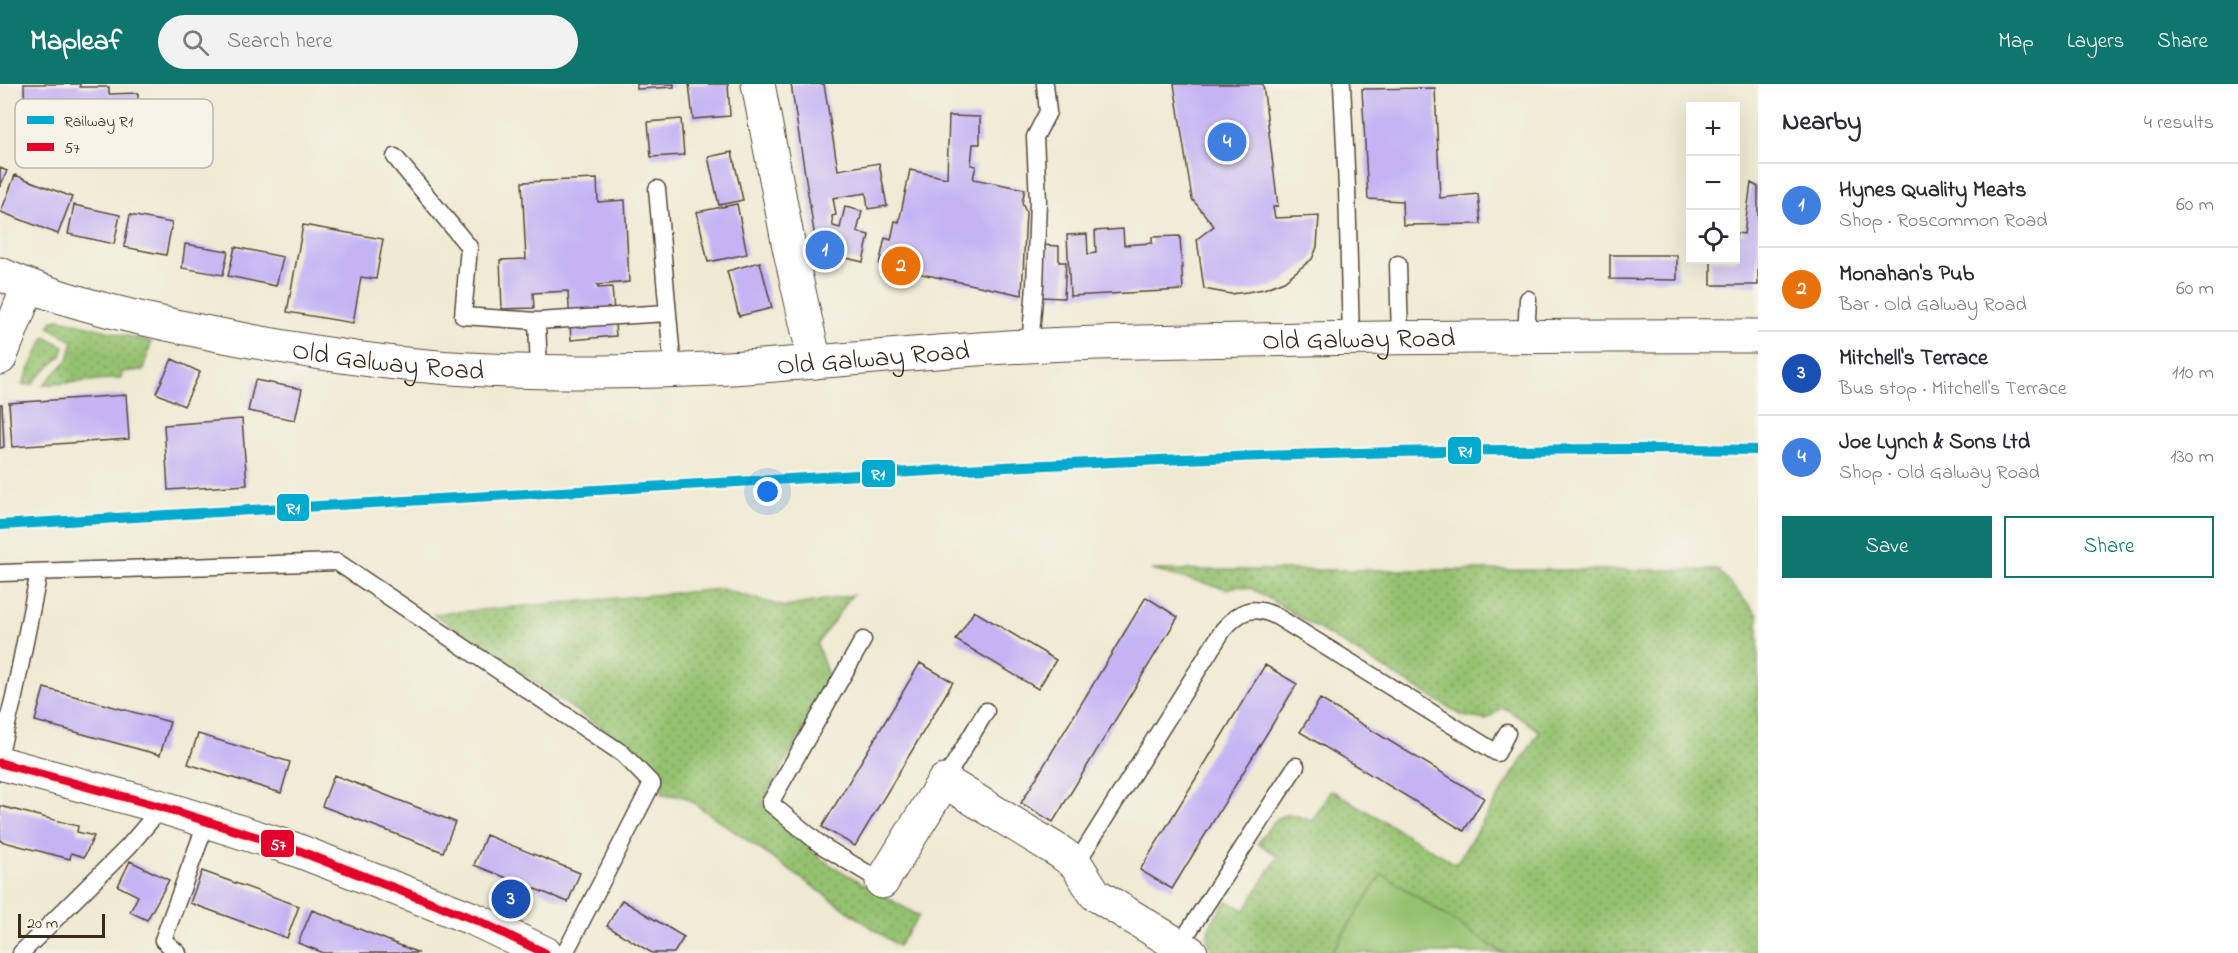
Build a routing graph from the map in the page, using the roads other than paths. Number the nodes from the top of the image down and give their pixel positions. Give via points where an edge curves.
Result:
1 (758, 84) edge
2 (1045, 84) edge
3 (1342, 84) edge
4 (395, 157) dead end
5 (657, 189) dead end
6 (1398, 264) dead end
7 (14, 280) edge
8 (1528, 299) dead end
9 (667, 313) junction
10 (537, 321) junction
11 (1526, 336) junction
12 (1758, 336) edge
13 (1350, 338) junction
14 (1400, 338) junction
15 (1030, 346) junction
16 (0, 358) edge
17 (815, 362) junction
18 (539, 371) junction
19 (673, 371) junction
20 (39, 572) junction
21 (0, 573) edge
22 (863, 640) dead end
23 (987, 711) dead end
24 (1507, 733) dead end
25 (0, 752) edge
26 (0, 763) edge
27 (1296, 766) dead end
28 (944, 781) junction
29 (162, 807) junction
30 (207, 820) junction
31 (1076, 864) junction
32 (882, 882) joint
33 (1185, 949) edge
34 (21, 953) edge
35 (178, 953) edge
36 (545, 953) edge
37 (565, 953) edge

1 - 17 main road
2 - 15 lane via 1048,112 1035,137 1038,201
3 - 13 lane
4 - 10 lane via 469,247 463,316
5 - 9 lane
6 - 14 lane
7 - 16 main road
7 - 18 main road, Old Galway Road via 98,308 298,350 419,366
8 - 11 lane
9 - 10 lane
9 - 19 lane
10 - 18 lane
11 - 12 main road, Old Galway Road
11 - 14 main road, Old Galway Road
13 - 14 main road, Old Galway Road
13 - 15 main road, Old Galway Road
15 - 17 main road, Old Galway Road
17 - 19 main road, Old Galway Road
18 - 19 main road, Old Galway Road
20 - 21 lane
20 - 25 lane
20 - 37 lane via 337,562 623,754 651,784
22 - 32 lane via 770,803 821,845
23 - 28 lane
24 - 31 lane via 1497,753 1276,616 1256,609 1245,612 1223,630
26 - 29 main road
27 - 33 lane
28 - 31 main road
28 - 32 main road
29 - 30 main road
29 - 34 lane via 129,847
30 - 35 lane via 163,940
30 - 36 main road via 350,870 476,920
31 - 33 main road via 1095,894

